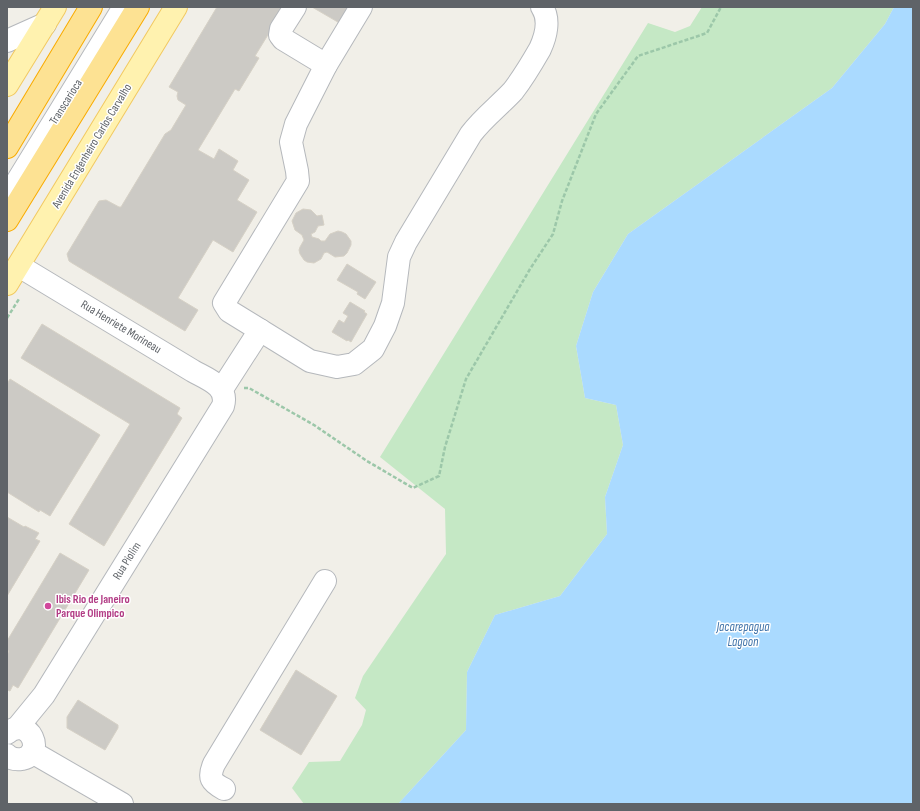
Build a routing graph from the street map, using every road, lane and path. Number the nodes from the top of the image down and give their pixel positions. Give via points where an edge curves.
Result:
1 (81, 7) edge
2 (91, 7) edge
3 (106, 7) edge
4 (124, 7) edge
5 (138, 7) edge
6 (176, 7) edge
7 (295, 7) edge
8 (361, 7) edge
9 (542, 7) edge
10 (721, 7) edge
11 (50, 15) edge
12 (7, 41) edge
13 (59, 60) junction
14 (326, 64) junction
15 (7, 85) edge
16 (7, 147) edge
17 (7, 171) edge
18 (7, 198) edge
19 (7, 220) edge
20 (19, 266) junction
21 (7, 284) edge
22 (260, 330) junction
23 (222, 389) junction
24 (325, 581) dead end
25 (12, 730) edge
26 (32, 752) junction
27 (8, 757) edge
28 (224, 790) dead end
29 (122, 804) edge

1 - 13 highway
2 - 13 highway
3 - 17 street, Transcarioca
4 - 18 street, Transcarioca
5 - 19 highway
6 - 20 main road, Avenida Engenheiro Carlos Carvalho
7 - 14 street via 280,35
8 - 14 street
9 - 22 street via 546,24 540,48 514,90 471,134 406,242 399,257 393,303 386,326 373,349 354,364 337,367 310,361
10 - 23 path via 708,33 638,56 596,114 562,201 553,234 530,268 466,379 439,476 414,488 367,461 314,425 248,388
11 - 12 street
11 - 15 main road
13 - 16 highway
14 - 22 street via 296,124 291,142 298,181 224,303 229,311
20 - 21 main road, Avenida Engenheiro Carlos Carvalho
20 - 23 street, Rua Henriete Morineau
22 - 23 street
23 - 25 street, Rua Piolim via 226,398 223,406 44,695
24 - 28 street via 214,764 210,776 215,784
25 - 26 street via 23,729 29,732 34,742
26 - 27 street via 21,760
26 - 29 street

